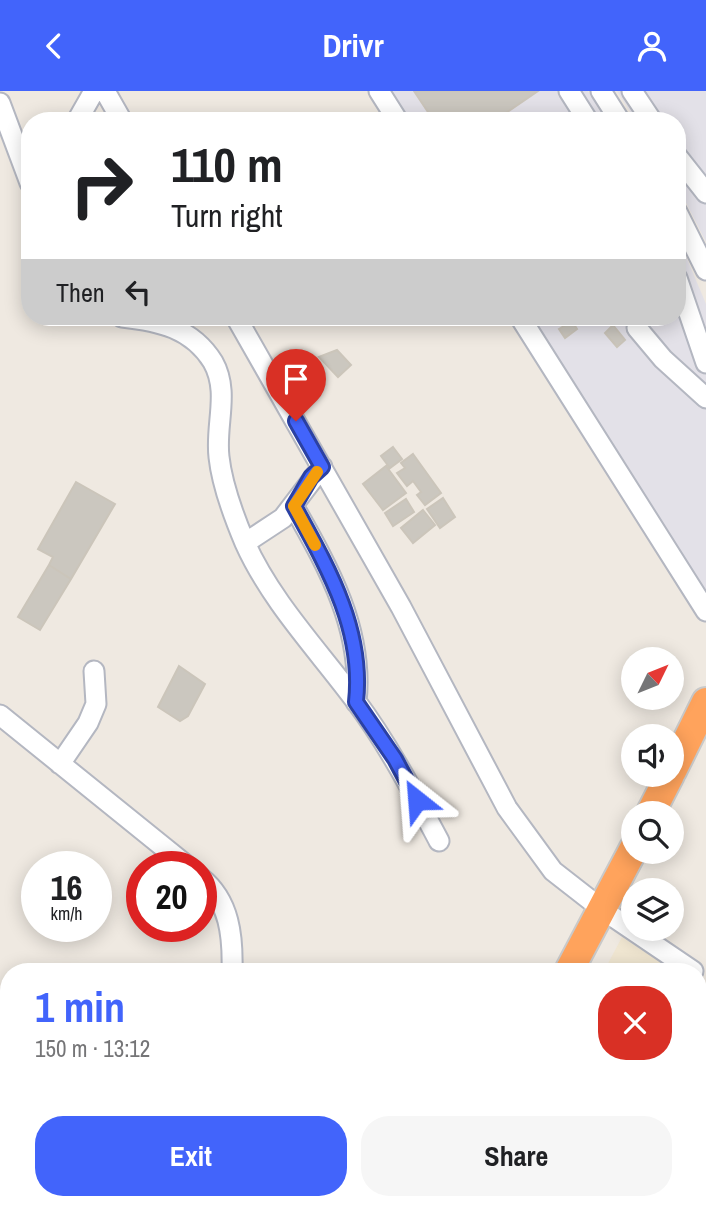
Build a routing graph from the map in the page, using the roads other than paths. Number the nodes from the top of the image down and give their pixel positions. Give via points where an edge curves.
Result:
1 (93, 91) edge
2 (105, 91) edge
3 (379, 91) edge
4 (569, 91) edge
5 (601, 91) edge
6 (632, 91) edge
7 (0, 103) edge
8 (82, 112) edge
9 (117, 112) edge
10 (392, 112) edge
11 (582, 112) edge
12 (614, 112) edge
13 (646, 112) edge
14 (21, 159) edge
15 (686, 167) edge
16 (706, 193) edge
17 (686, 230) edge
18 (706, 270) edge
19 (686, 304) edge
20 (173, 326) edge
21 (241, 326) edge
22 (526, 326) edge
23 (636, 328) dead end
24 (706, 363) edge
25 (706, 398) edge
26 (322, 467) junction
27 (294, 506) junction
28 (246, 544) junction
29 (706, 611) edge
30 (93, 671) dead end
31 (356, 702) junction
32 (706, 702) edge
33 (0, 715) edge
34 (684, 747) edge
35 (61, 764) junction
36 (439, 841) dead end
37 (168, 851) edge
38 (626, 864) edge
39 (217, 896) edge
40 (603, 910) junction
41 (231, 963) edge
42 (573, 963) edge
43 (681, 963) edge

1 - 8 street
2 - 9 street
3 - 10 street
4 - 11 street
5 - 12 street
6 - 13 street
7 - 14 street
15 - 16 street
17 - 18 street
19 - 24 street
20 - 28 street via 213,363 221,385 218,455
21 - 26 street
22 - 29 street
23 - 25 street
26 - 27 street
26 - 40 street via 506,808 553,871
27 - 28 street
27 - 31 street via 324,560 357,648
28 - 31 street via 271,589
30 - 35 street via 96,703
31 - 36 street via 395,759
32 - 34 highway
33 - 35 street
35 - 37 street
38 - 40 highway
39 - 41 street via 228,916
40 - 42 highway
40 - 43 street

